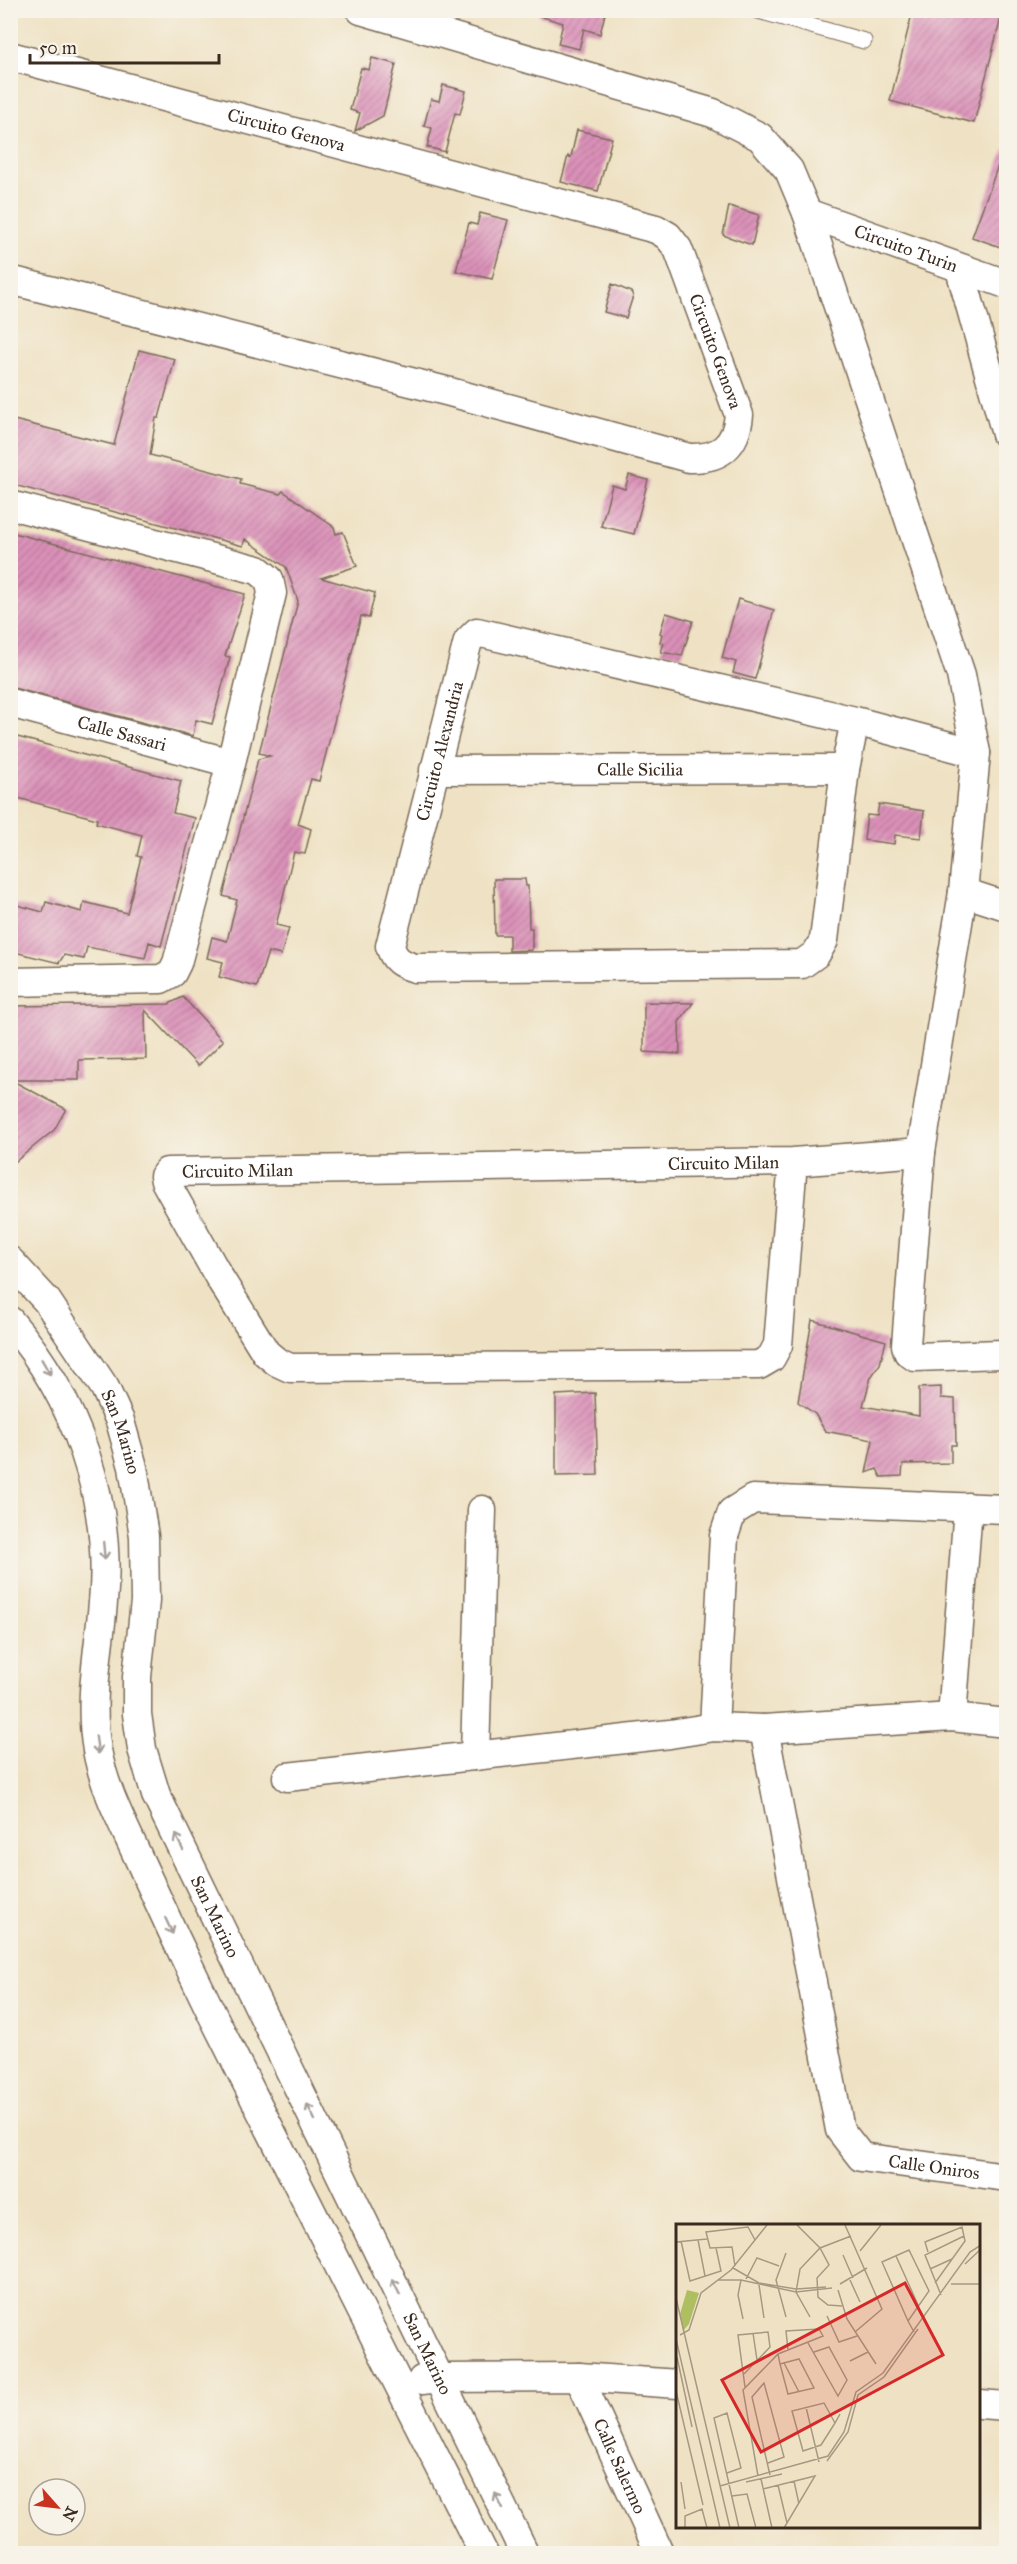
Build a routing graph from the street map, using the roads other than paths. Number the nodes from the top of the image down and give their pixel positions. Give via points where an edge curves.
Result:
1 (361, 10) edge
2 (755, 10) edge
3 (864, 42) dead end
4 (10, 56) edge
5 (807, 213) junction
6 (960, 268) junction
7 (10, 280) edge
8 (1006, 284) edge
9 (1006, 435) edge
10 (10, 505) edge
11 (10, 703) edge
12 (855, 721) junction
13 (976, 753) junction
14 (231, 763) junction
15 (845, 769) junction
16 (434, 770) junction
17 (963, 891) junction
18 (1006, 906) edge
19 (10, 982) edge
20 (921, 1152) junction
21 (793, 1162) junction
22 (10, 1261) edge
23 (10, 1321) edge
24 (1006, 1352) edge
25 (968, 1507) junction
26 (1006, 1509) edge
27 (482, 1510) dead end
28 (952, 1717) junction
29 (1006, 1723) edge
30 (714, 1726) junction
31 (764, 1729) junction
32 (475, 1756) junction
33 (287, 1777) dead end
34 (1006, 2177) edge
35 (440, 2378) junction
36 (579, 2378) junction
37 (399, 2384) junction
38 (676, 2384) edge
39 (981, 2404) edge
40 (1006, 2406) edge
41 (484, 2553) edge
42 (525, 2553) edge
43 (660, 2553) edge

1 - 5 street via 713,112 760,137 789,170
2 - 3 lane
4 - 7 street, Circuito Genova via 656,229 678,249 739,415 737,431 719,454 689,458 450,392
5 - 6 street, Circuito Turin
5 - 13 street via 961,675
6 - 8 street, Circuito Turin
6 - 9 street
10 - 14 street via 258,570 269,579 272,593
11 - 14 street, Calle Sassari
12 - 13 street, Circuito Alexandria
12 - 15 street
12 - 16 street, Circuito Alexandria via 482,631 473,633 468,641
13 - 17 street
14 - 19 street via 172,973 161,979
15 - 16 street, Calle Sicilia
15 - 16 street, Circuito Alexandria via 824,940 816,954 802,964 414,968 393,957 390,946
17 - 18 street
17 - 20 street
20 - 21 street, Circuito Milan
20 - 24 street via 908,1352 915,1357
21 - 21 street, Circuito Milan via 167,1172 164,1176 266,1353 290,1368 759,1365 771,1358 778,1345
35 -> 22 street, San Marino via 156,1795 142,1749 137,1714 145,1601 144,1536 133,1467 120,1420 105,1388 47,1301
23 -> 37 street via 35,1349 59,1390 74,1421 96,1489 105,1554 93,1708 106,1787 173,1935
25 - 26 street
25 - 28 street
25 - 30 street via 753,1499 732,1512 724,1536
27 - 32 street
28 - 29 street
28 - 31 street
30 - 31 street
30 - 32 street
31 - 34 street, Calle Oniros via 840,2130 861,2157
32 - 33 street
35 - 36 street
35 - 37 street
42 -> 35 street, San Marino
36 - 38 street
36 - 43 street, Calle Salermo
37 - 41 street
39 - 40 street

